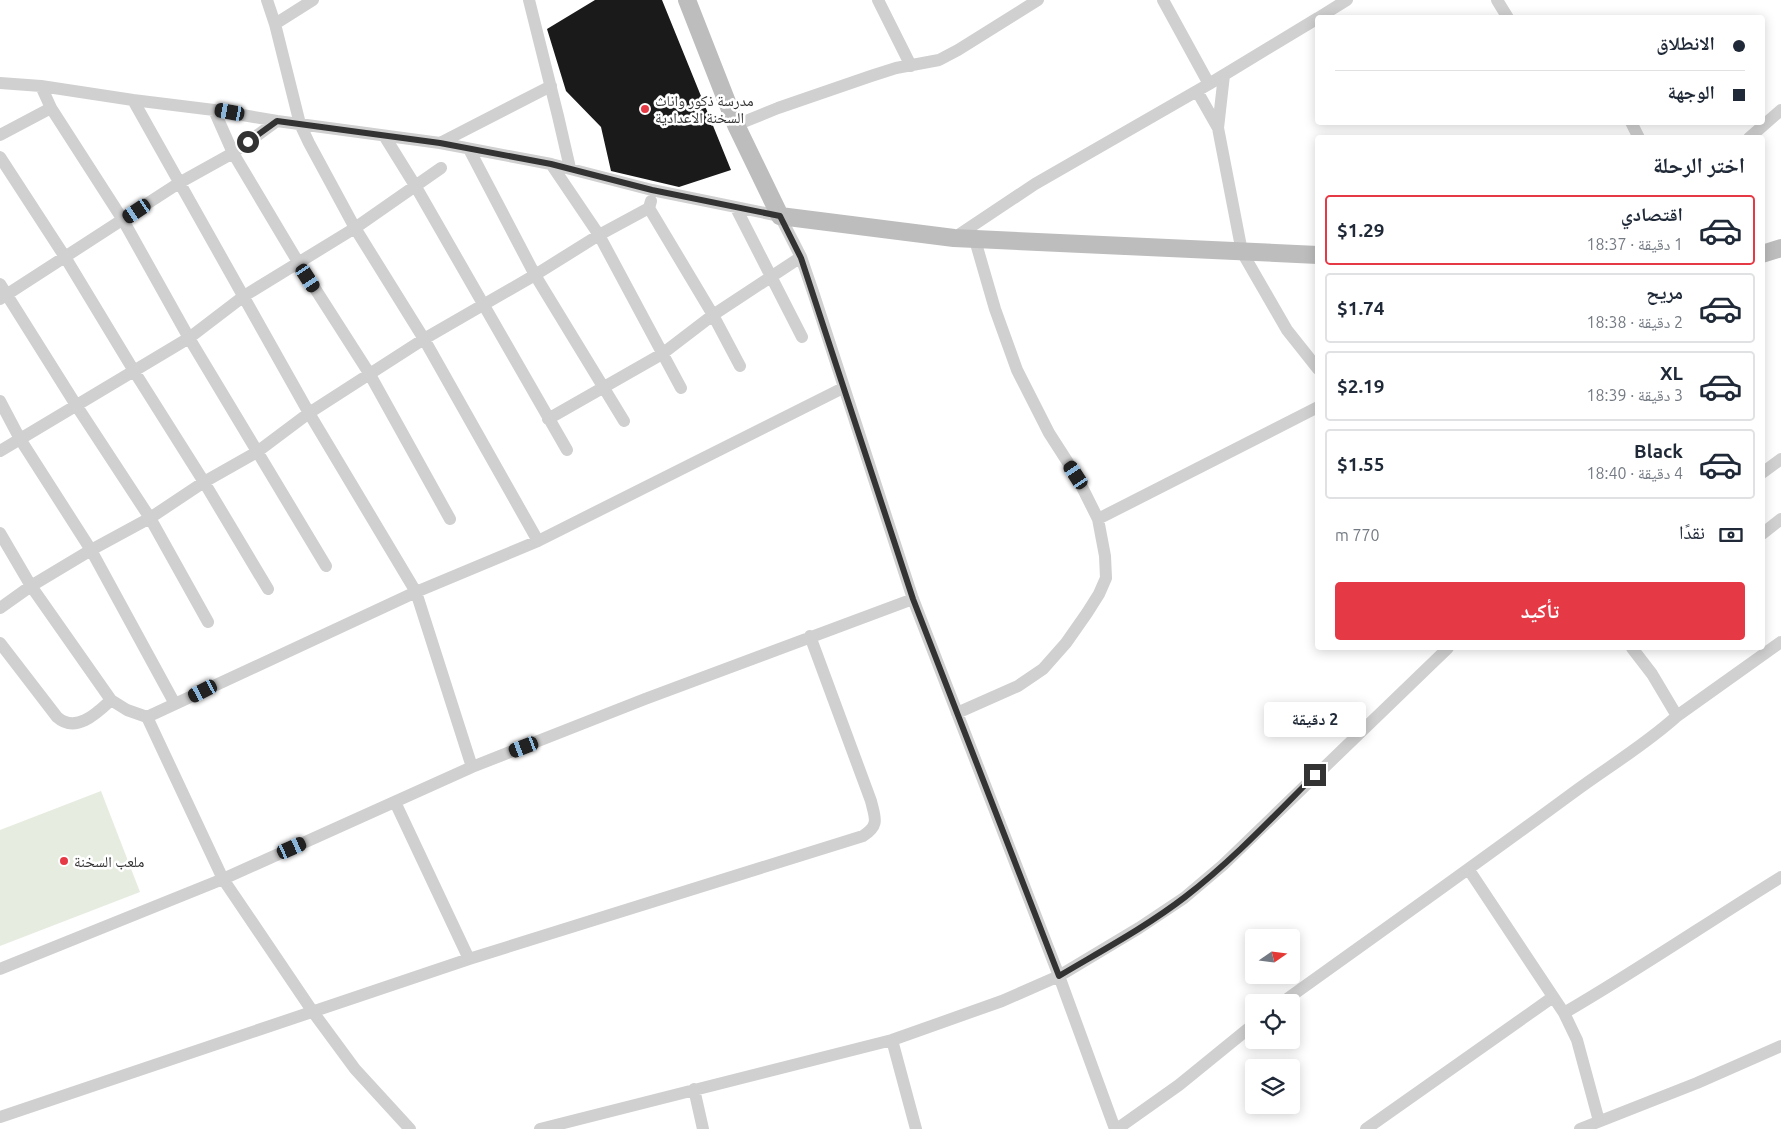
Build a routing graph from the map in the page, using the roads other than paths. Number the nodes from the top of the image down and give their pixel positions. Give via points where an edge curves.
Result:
1 (267, 0) edge
2 (313, 0) edge
3 (529, 0) edge
4 (686, 0) edge
5 (878, 0) edge
6 (1038, 0) edge
7 (1163, 0) edge
8 (1347, 0) edge
9 (1497, 0) edge
10 (1323, 15) edge
11 (1506, 15) edge
12 (1315, 20) edge
13 (274, 24) junction
14 (912, 66) junction
15 (1224, 75) junction
16 (0, 83) edge
17 (42, 86) junction
18 (551, 86) junction
19 (1203, 88) junction
20 (133, 100) junction
21 (51, 108) junction
22 (214, 110) junction
23 (1781, 110) edge
24 (277, 121) junction
25 (300, 124) junction
26 (1765, 124) edge
27 (736, 125) junction
28 (1764, 125) edge
29 (1218, 128) junction
30 (0, 135) edge
31 (1752, 135) edge
32 (385, 136) junction
33 (440, 143) junction
34 (470, 149) junction
35 (233, 153) junction
36 (0, 157) edge
37 (551, 164) junction
38 (441, 168) dead end
39 (570, 168) junction
40 (179, 183) junction
41 (416, 187) junction
42 (652, 190) junction
43 (649, 208) junction
44 (736, 208) junction
45 (780, 216) junction
46 (123, 220) junction
47 (355, 228) junction
48 (599, 235) junction
49 (954, 238) junction
50 (975, 240) junction
51 (1781, 248) edge
52 (1242, 252) junction
53 (1765, 253) edge
54 (1315, 255) edge
55 (66, 258) junction
56 (801, 258) junction
57 (298, 262) junction
58 (535, 275) junction
59 (772, 276) junction
60 (2, 292) edge
61 (244, 296) junction
62 (483, 305) junction
63 (713, 315) junction
64 (802, 337) dead end
65 (189, 338) junction
66 (424, 339) junction
67 (662, 354) junction
68 (1315, 365) edge
69 (740, 366) dead end
70 (134, 371) junction
71 (369, 373) junction
72 (604, 387) junction
73 (681, 388) dead end
74 (843, 388) junction
75 (0, 401) edge
76 (76, 405) junction
77 (1315, 408) edge
78 (309, 413) junction
79 (548, 419) junction
80 (624, 421) dead end
81 (20, 439) junction
82 (566, 450) dead end
83 (0, 451) edge
84 (257, 452) junction
85 (1781, 459) edge
86 (1765, 472) edge
87 (204, 482) junction
88 (150, 518) junction
89 (450, 519) dead end
90 (1098, 519) junction
91 (1781, 520) edge
92 (1765, 532) edge
93 (0, 533) edge
94 (538, 541) junction
95 (91, 550) junction
96 (326, 566) dead end
97 (31, 586) junction
98 (268, 589) dead end
99 (416, 592) junction
100 (913, 599) junction
101 (0, 608) edge
102 (208, 622) dead end
103 (810, 636) junction
104 (1781, 642) edge
105 (0, 643) edge
106 (1446, 650) edge
107 (1634, 650) edge
108 (111, 700) junction
109 (175, 704) junction
110 (957, 713) junction
111 (1677, 716) junction
112 (147, 718) junction
113 (472, 767) junction
114 (395, 802) junction
115 (1469, 870) junction
116 (1781, 876) edge
117 (223, 879) junction
118 (469, 959) junction
119 (0, 969) edge
120 (1059, 976) junction
121 (1294, 994) edge
122 (1553, 997) junction
123 (312, 1012) junction
124 (1564, 1013) junction
125 (1245, 1031) edge
126 (892, 1040) junction
127 (1781, 1046) edge
128 (694, 1089) junction
129 (0, 1117) edge
130 (1599, 1121) junction
131 (410, 1129) edge
132 (540, 1129) edge
133 (704, 1129) edge
134 (916, 1129) edge
135 (1116, 1129) edge
136 (1366, 1129) edge
137 (1580, 1129) edge

1 - 13 street
2 - 13 street
3 - 18 street
4 - 27 street
5 - 14 street
6 - 14 street via 939,60
7 - 19 street
8 - 10 street
9 - 11 street
12 - 15 street
13 - 25 street
14 - 27 street via 871,76
15 - 19 street
15 - 29 street
16 - 17 street
17 - 20 street
17 - 21 street
18 - 33 street
18 - 39 street
19 - 29 street
19 - 49 street via 1035,184
20 - 22 street
20 - 40 street
21 - 30 street
21 - 46 street
22 - 24 street
22 - 35 street
23 - 26 street
24 - 25 street
24 - 35 street
25 - 32 street
25 - 47 street
27 - 45 street
28 - 31 street
29 - 52 street
32 - 33 street
32 - 41 street
33 - 34 street
34 - 37 street
34 - 58 street
35 - 40 street
35 - 57 street
36 - 55 street
37 - 39 street
37 - 48 street
38 - 41 street
39 - 42 street
40 - 46 street
40 - 61 street
41 - 47 street
41 - 62 street
42 - 43 street
42 - 44 street
43 - 48 street
43 - 63 street
44 - 45 street
44 - 59 street
45 - 49 street
45 - 56 street
46 - 55 street
46 - 65 street
47 - 57 street
47 - 66 street
48 - 58 street
48 - 67 street
49 - 50 street
50 - 52 street
50 - 90 street via 1017,370
51 - 53 street
52 - 54 street
52 - 68 street via 1286,330
55 - 60 street
55 - 70 street
56 - 59 street
56 - 74 street
57 - 61 street
57 - 71 street
58 - 62 street
58 - 72 street
59 - 63 street
59 - 64 street
60 - 76 street
61 - 65 street
61 - 78 street
62 - 66 street
62 - 79 street
63 - 67 street
63 - 69 street
65 - 70 street
65 - 84 street
66 - 71 street
66 - 94 street
67 - 72 street
67 - 73 street
70 - 76 street
70 - 87 street
71 - 78 street
71 - 89 street
72 - 79 street
72 - 80 street
74 - 94 street
74 - 100 street
75 - 81 street
76 - 81 street
76 - 88 street
77 - 90 street
78 - 84 street
78 - 99 street
79 - 82 street
81 - 83 street
81 - 95 street
84 - 87 street
84 - 96 street
85 - 86 street
87 - 88 street
87 - 98 street
88 - 95 street
88 - 102 street
90 - 110 street via 1106,578 1066,643 1043,669 1018,686
91 - 92 street
93 - 97 street
94 - 99 street
95 - 97 street
95 - 109 street
97 - 101 street
97 - 108 street
99 - 109 street
99 - 113 street
100 - 103 street
100 - 110 street
103 - 113 street
103 - 118 street via 871,801 876,819 871,831
104 - 111 street
105 - 108 street via 63,722 84,721
106 - 120 street via 1223,865 1184,898
107 - 111 street
108 - 112 street
109 - 112 street
110 - 120 street
111 - 115 street
112 - 117 street
113 - 114 street
114 - 117 street
114 - 118 street
115 - 121 street
115 - 122 street
116 - 124 street
117 - 119 street
117 - 123 street
118 - 123 street
120 - 126 street via 1002,1001
120 - 135 street
122 - 124 street
122 - 136 street
123 - 129 street
123 - 131 street via 355,1069
124 - 130 street via 1576,1040
125 - 135 street
126 - 128 street
126 - 134 street
127 - 130 street
128 - 132 street
128 - 133 street
130 - 137 street

